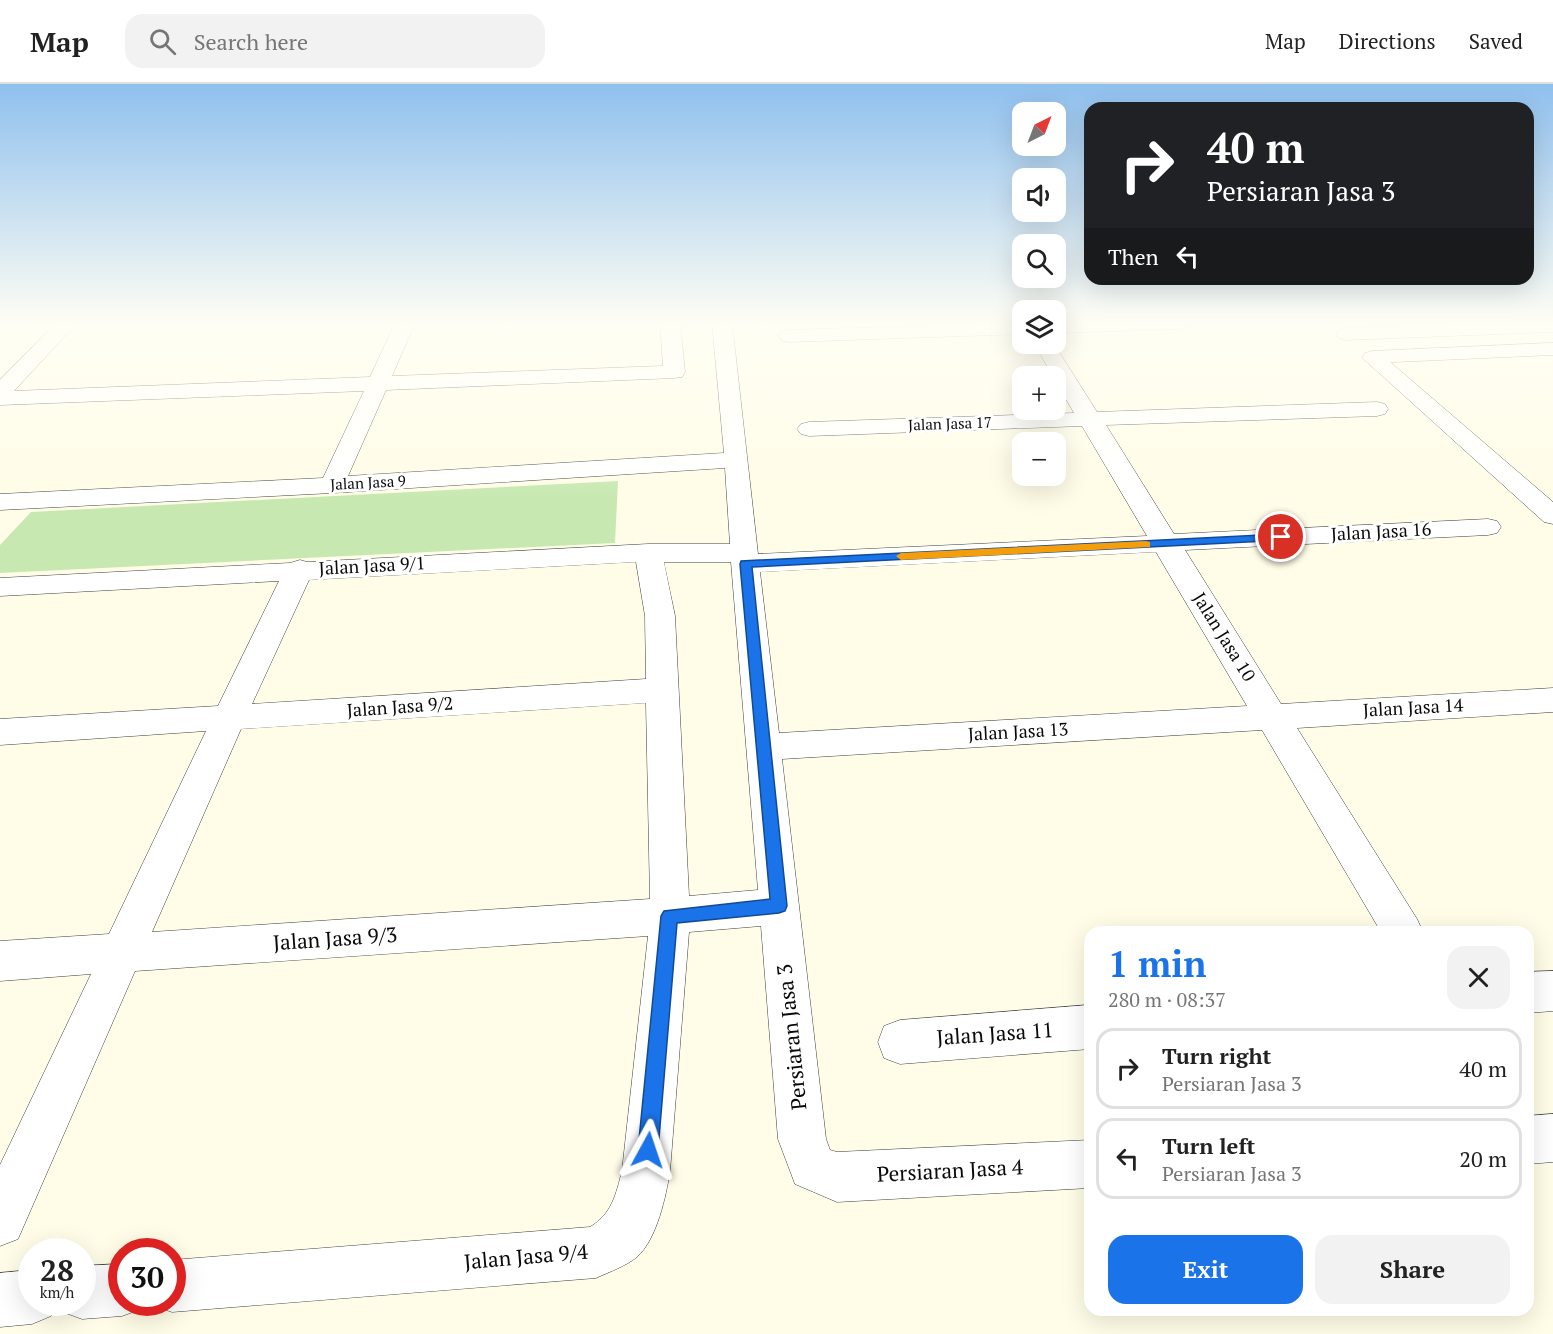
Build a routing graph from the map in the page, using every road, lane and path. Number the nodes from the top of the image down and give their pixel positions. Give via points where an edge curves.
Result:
1 (11, 381) edge
2 (443, 381) edge
3 (728, 381) edge
4 (1067, 381) edge
5 (1400, 381) edge
6 (377, 384) junction
7 (0, 393) edge
8 (0, 398) edge
9 (1377, 409) dead end
10 (1090, 419) junction
11 (809, 429) dead end
12 (735, 460) junction
13 (332, 485) junction
14 (0, 502) edge
15 (1553, 516) edge
16 (1488, 527) dead end
17 (1166, 543) junction
18 (648, 553) junction
19 (745, 558) junction
20 (300, 570) junction
21 (0, 587) edge
22 (662, 690) junction
23 (1553, 700) edge
24 (1273, 716) junction
25 (229, 717) junction
26 (0, 732) edge
27 (764, 747) junction
28 (779, 906) junction
29 (670, 916) junction
30 (1399, 926) edge
31 (122, 953) junction
32 (0, 961) edge
33 (1553, 991) edge
34 (1534, 993) edge
35 (1084, 1027) edge
36 (900, 1042) dead end
37 (1084, 1164) edge
38 (812, 1167) joint
39 (0, 1221) edge
40 (186, 1285) edge
41 (18, 1298) edge
42 (0, 1300) edge

1 - 7 street
2 - 6 street
3 - 12 street, Persiaran Jasa 3
4 - 10 street, Jalan Jasa 10
5 - 15 street
6 - 8 street
6 - 13 street
9 - 10 street, Jalan Jasa 17
10 - 11 street, Jalan Jasa 17
10 - 17 street, Jalan Jasa 10
12 - 13 street, Jalan Jasa 9
12 - 19 street, Persiaran Jasa 3
13 - 14 street, Jalan Jasa 9
16 - 17 street, Jalan Jasa 16
17 - 19 street, Jalan Jasa 16
17 - 24 street, Jalan Jasa 10
18 - 19 street, Jalan Jasa 9/1
18 - 20 street, Jalan Jasa 9/1
18 - 22 street via 660,616
19 - 27 street, Persiaran Jasa 3
20 - 21 street, Jalan Jasa 9/1
20 - 25 street
22 - 25 street, Jalan Jasa 9/2
22 - 29 street, Jalan Jasa 9/4
23 - 24 street, Jalan Jasa 14
24 - 27 street, Jalan Jasa 13
24 - 30 street, Jalan Jasa 10
25 - 26 street, Jalan Jasa 9/2
25 - 31 street
27 - 28 street, Persiaran Jasa 3
28 - 29 street
28 - 38 street, Persiaran Jasa 3 via 802,1138
29 - 31 street, Jalan Jasa 9/3
29 - 40 street, Jalan Jasa 9/4 via 646,1171 638,1209 620,1238 596,1252
31 - 32 street, Jalan Jasa 9/3
31 - 39 street
33 - 34 street
35 - 36 street, Jalan Jasa 11
37 - 38 street, Persiaran Jasa 4 via 837,1177
41 - 42 street

